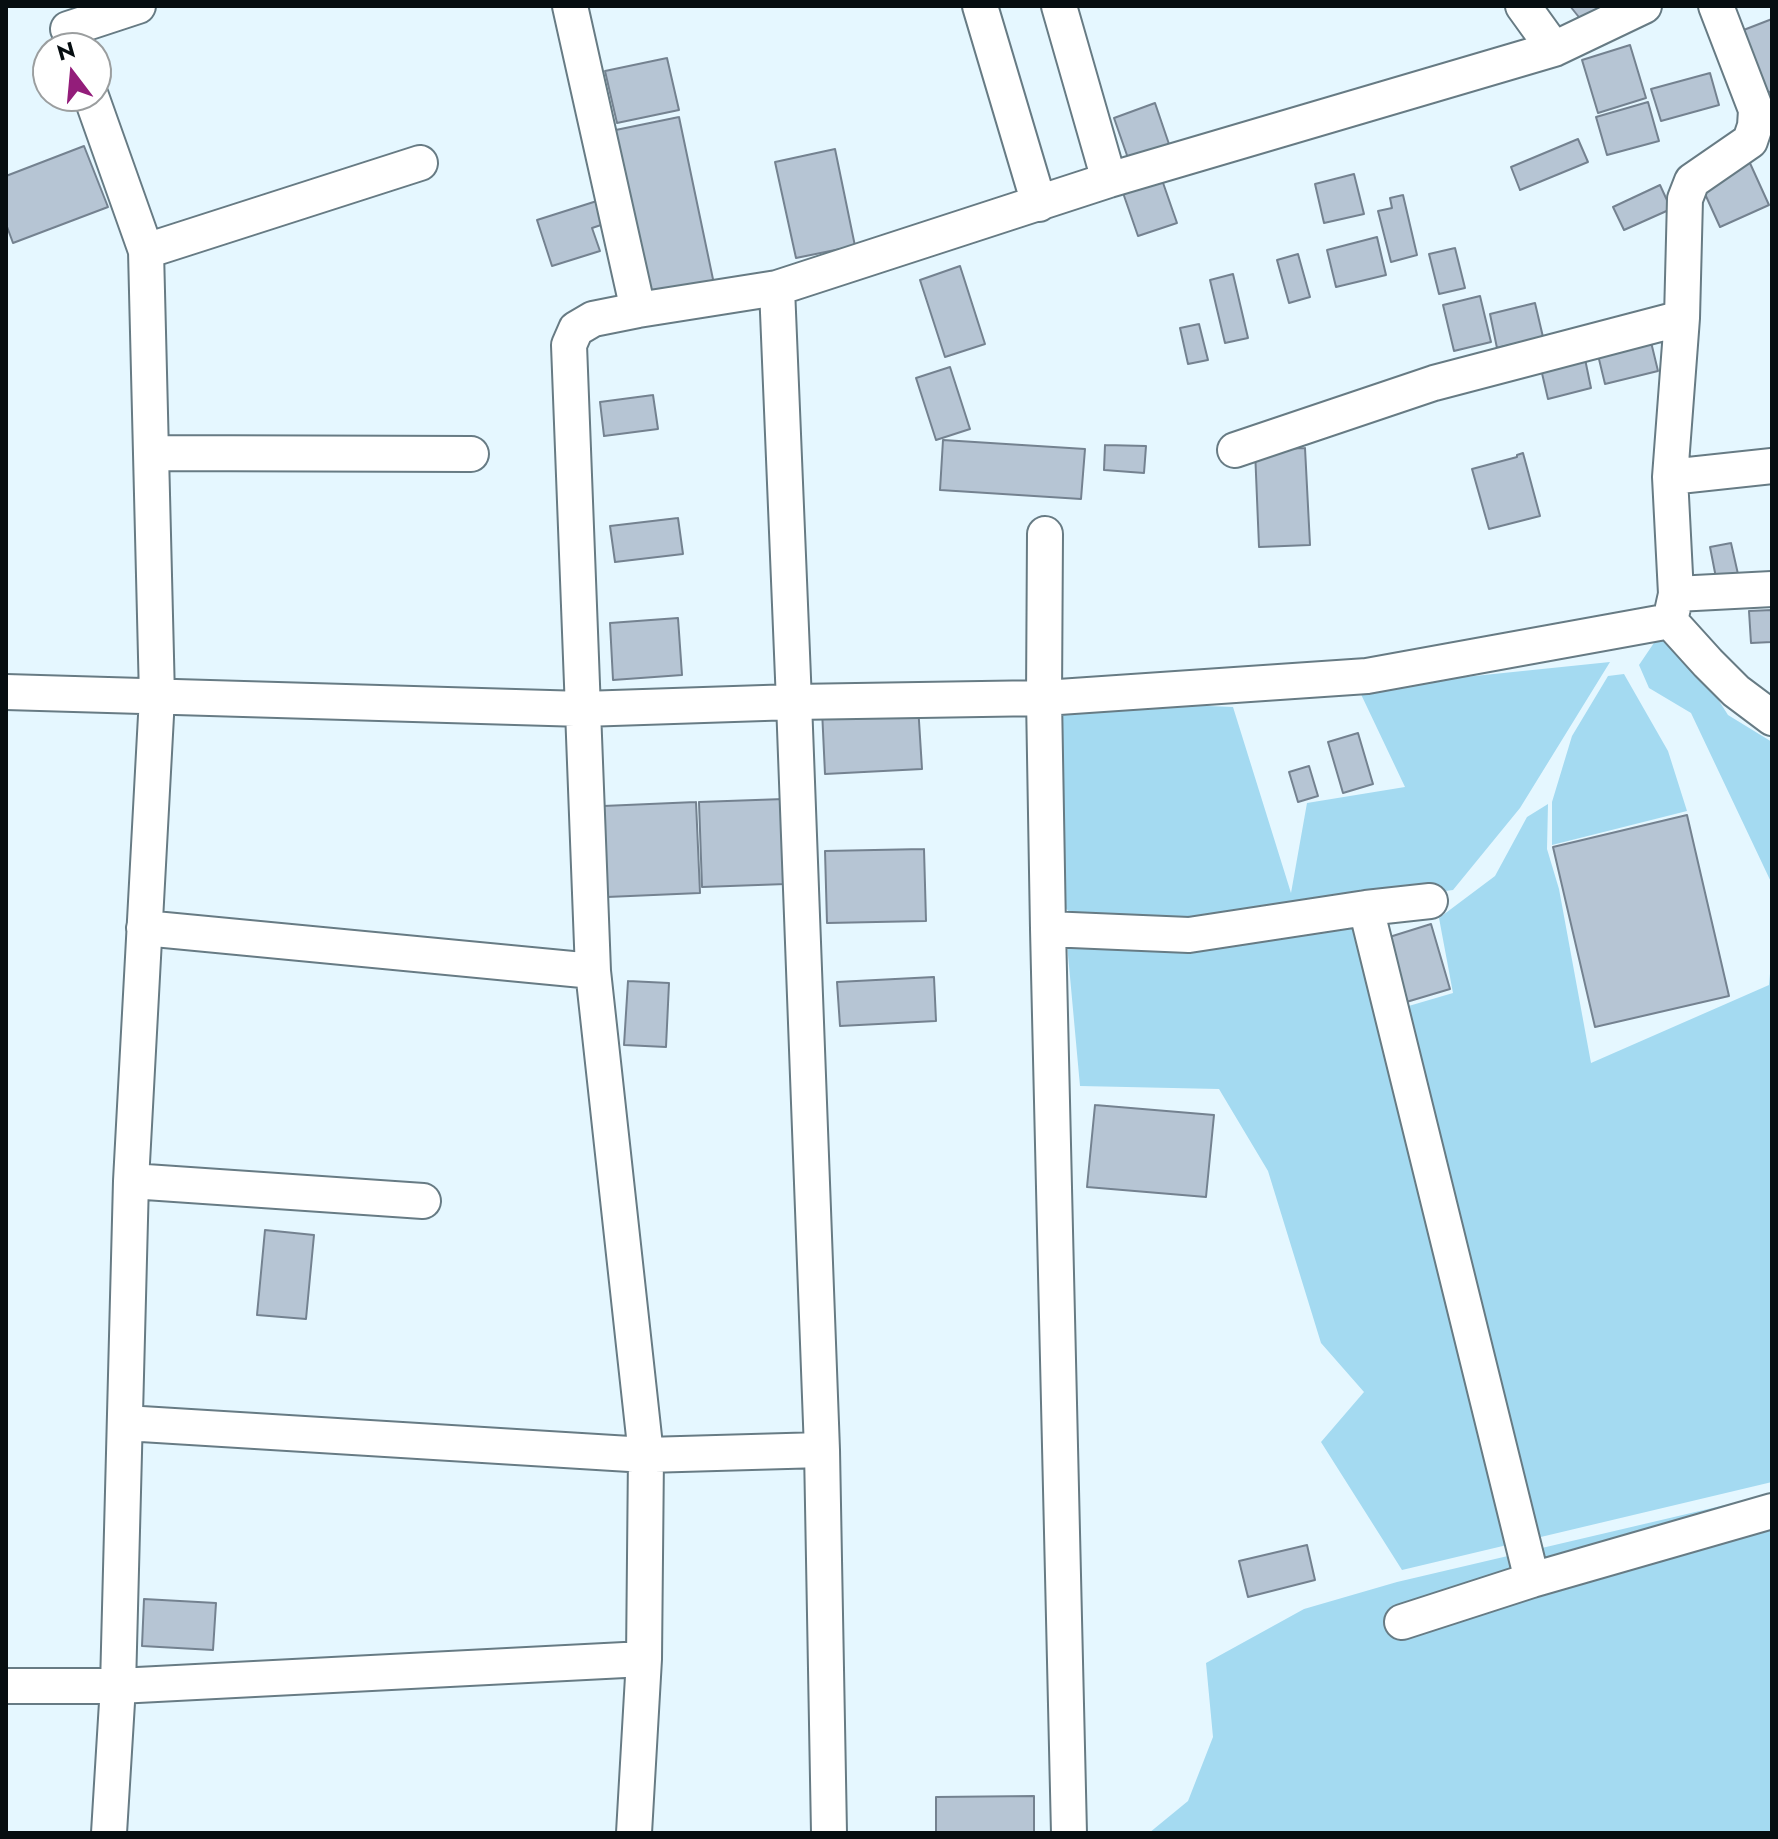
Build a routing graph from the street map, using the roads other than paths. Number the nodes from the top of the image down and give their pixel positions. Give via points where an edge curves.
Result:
1 (138, 6) edge
2 (570, 6) edge
3 (980, 6) edge
4 (1059, 6) edge
5 (1523, 6) edge
6 (1644, 6) edge
7 (1716, 6) edge
8 (68, 28) edge
9 (1554, 49) junction
10 (97, 112) edge
11 (420, 163) dead end
12 (1109, 180) junction
13 (1039, 204) junction
14 (146, 251) junction
15 (777, 288) junction
16 (638, 310) junction
17 (1682, 318) junction
18 (1235, 450) dead end
19 (151, 453) junction
20 (471, 454) dead end
21 (1772, 466) edge
22 (1670, 477) junction
23 (1045, 534) dead end
24 (1772, 589) edge
25 (1673, 608) junction
26 (6, 692) edge
27 (157, 697) junction
28 (1044, 698) junction
29 (794, 702) junction
30 (583, 709) junction
31 (1772, 718) edge
32 (1430, 901) dead end
33 (1366, 908) junction
34 (144, 928) junction
35 (1048, 929) junction
36 (593, 971) junction
37 (131, 1181) junction
38 (423, 1201) dead end
39 (125, 1423) junction
40 (822, 1450) junction
41 (646, 1455) junction
42 (1772, 1511) edge
43 (1532, 1580) junction
44 (1402, 1622) dead end
45 (644, 1659) junction
46 (6, 1686) edge
47 (118, 1686) junction
48 (109, 1833) edge
49 (634, 1833) edge
50 (829, 1833) edge
51 (1069, 1833) edge

1 - 8 street
2 - 16 street
3 - 13 street
4 - 12 street
5 - 9 street
6 - 9 street
7 - 17 street via 1756,110 1755,126 1750,141 1692,181 1685,199
9 - 12 street
10 - 14 street
11 - 14 street
12 - 13 street
13 - 15 street
14 - 19 street
15 - 16 street
15 - 29 street
16 - 30 street via 593,319 576,329 569,345
17 - 18 street via 1434,383
17 - 22 street
19 - 20 street
19 - 27 street
21 - 22 street
22 - 25 street
23 - 28 street
24 - 25 street
25 - 28 street via 1367,676
25 - 31 street via 1708,663
26 - 27 street
27 - 30 street
27 - 34 street
28 - 29 street
28 - 35 street
29 - 30 street
29 - 40 street
30 - 36 street
32 - 33 street
33 - 35 street via 1189,935
33 - 43 street
34 - 36 street
34 - 37 street
35 - 51 street
36 - 41 street
37 - 38 street
37 - 39 street
39 - 41 street
39 - 47 street
40 - 41 street
40 - 50 street
41 - 45 street
42 - 43 street
43 - 44 street
45 - 47 street
45 - 49 street
46 - 47 street
47 - 48 street

